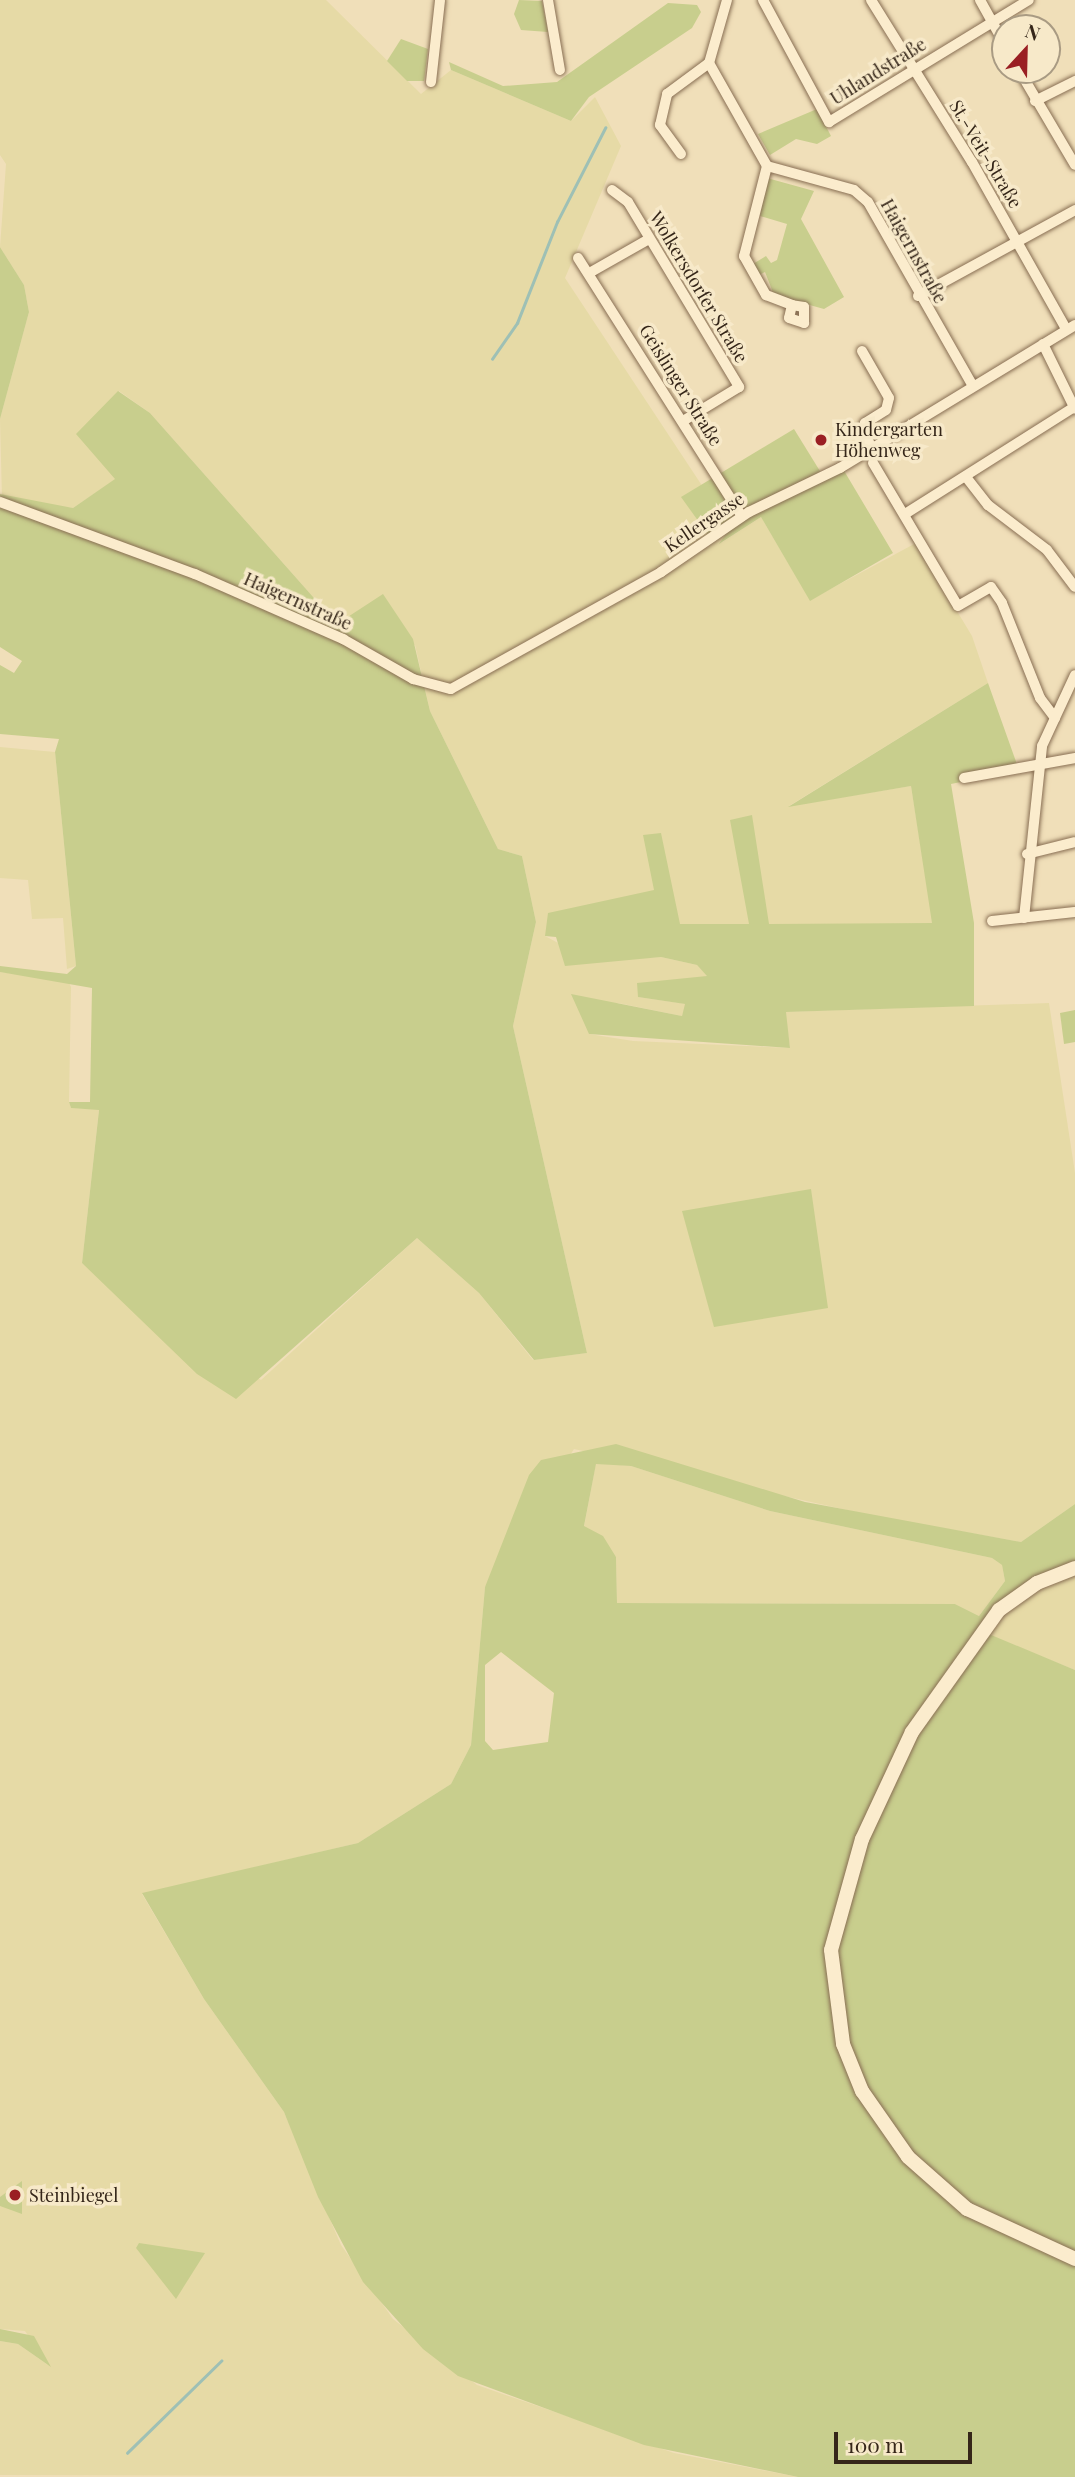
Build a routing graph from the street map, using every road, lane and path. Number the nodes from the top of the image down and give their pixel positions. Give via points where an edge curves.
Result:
1 (440, 0) edge
2 (548, 0) edge
3 (727, 0) edge
4 (763, 0) edge
5 (870, 0) edge
6 (980, 0) edge
7 (1029, 0) edge
8 (1004, 14) edge
9 (991, 19) edge
10 (991, 22) edge
11 (709, 63) junction
12 (561, 70) dead end
13 (913, 70) junction
14 (1075, 81) edge
15 (431, 82) dead end
16 (1026, 84) edge
17 (1035, 101) junction
18 (681, 154) dead end
19 (1075, 165) edge
20 (767, 166) junction
21 (612, 191) dead end
22 (1075, 210) edge
23 (649, 239) junction
24 (1019, 243) junction
25 (578, 258) dead end
26 (591, 272) junction
27 (918, 296) junction
28 (792, 305) dead end
29 (1070, 327) edge
30 (1043, 344) junction
31 (862, 351) dead end
32 (973, 386) junction
33 (1075, 408) edge
34 (683, 421) junction
35 (872, 447) junction
36 (873, 463) dead end
37 (967, 477) junction
38 (0, 502) edge
39 (905, 514) junction
40 (742, 516) junction
41 (1075, 587) edge
42 (571, 625) joint
43 (1075, 674) edge
44 (1055, 718) junction
45 (1075, 758) edge
46 (1039, 765) junction
47 (964, 778) dead end
48 (1075, 842) edge
49 (1027, 855) junction
50 (1075, 912) edge
51 (1024, 918) junction
52 (992, 921) dead end
53 (1075, 1568) edge
54 (1075, 2259) edge

1 - 15 street
2 - 12 street
3 - 11 street
4 - 13 street, Uhlandstraße via 829,122
5 - 13 street, St.-Veit-Straße
6 - 9 street
7 - 8 street, Uhlandstraße
10 - 13 street, Uhlandstraße
11 - 18 street via 667,94 660,125
11 - 20 street
13 - 24 street, St.-Veit-Straße
14 - 17 street
16 - 17 street
17 - 19 street
20 - 27 street, Haigernstraße via 853,190 868,202
20 - 28 street via 744,256 766,295
21 - 23 street, Wolkersdorfer Straße via 628,202
22 - 24 street
23 - 26 street
23 - 34 street, Wolkersdorfer Straße via 739,387
24 - 27 street
24 - 29 street, St.-Veit-Straße
25 - 26 street, Geislinger Straße
26 - 34 street, Geislinger Straße
27 - 32 street, Haigernstraße
29 - 30 street, Kellergasse
30 - 32 street, Kellergasse
30 - 33 street
31 - 35 street via 889,398 886,410 865,424 862,432
32 - 35 street, Kellergasse
33 - 37 street
34 - 40 street, Geislinger Straße
35 - 40 street, Kellergasse via 790,496
36 - 39 street
37 - 39 street
37 - 41 street via 988,505 1047,550
38 - 42 street, Haigernstraße via 207,579 438,688 466,683
39 - 44 street via 958,606 991,587
40 - 42 street, Kellergasse via 708,544
43 - 44 street
44 - 46 street
45 - 46 street
46 - 47 street
46 - 49 street
48 - 49 street
49 - 51 street
50 - 51 street
51 - 52 street
53 - 54 main road via 1037,1583 999,1610 962,1654 912,1732 862,1839 835,1928 835,2011 862,2091 908,2157 967,2209

